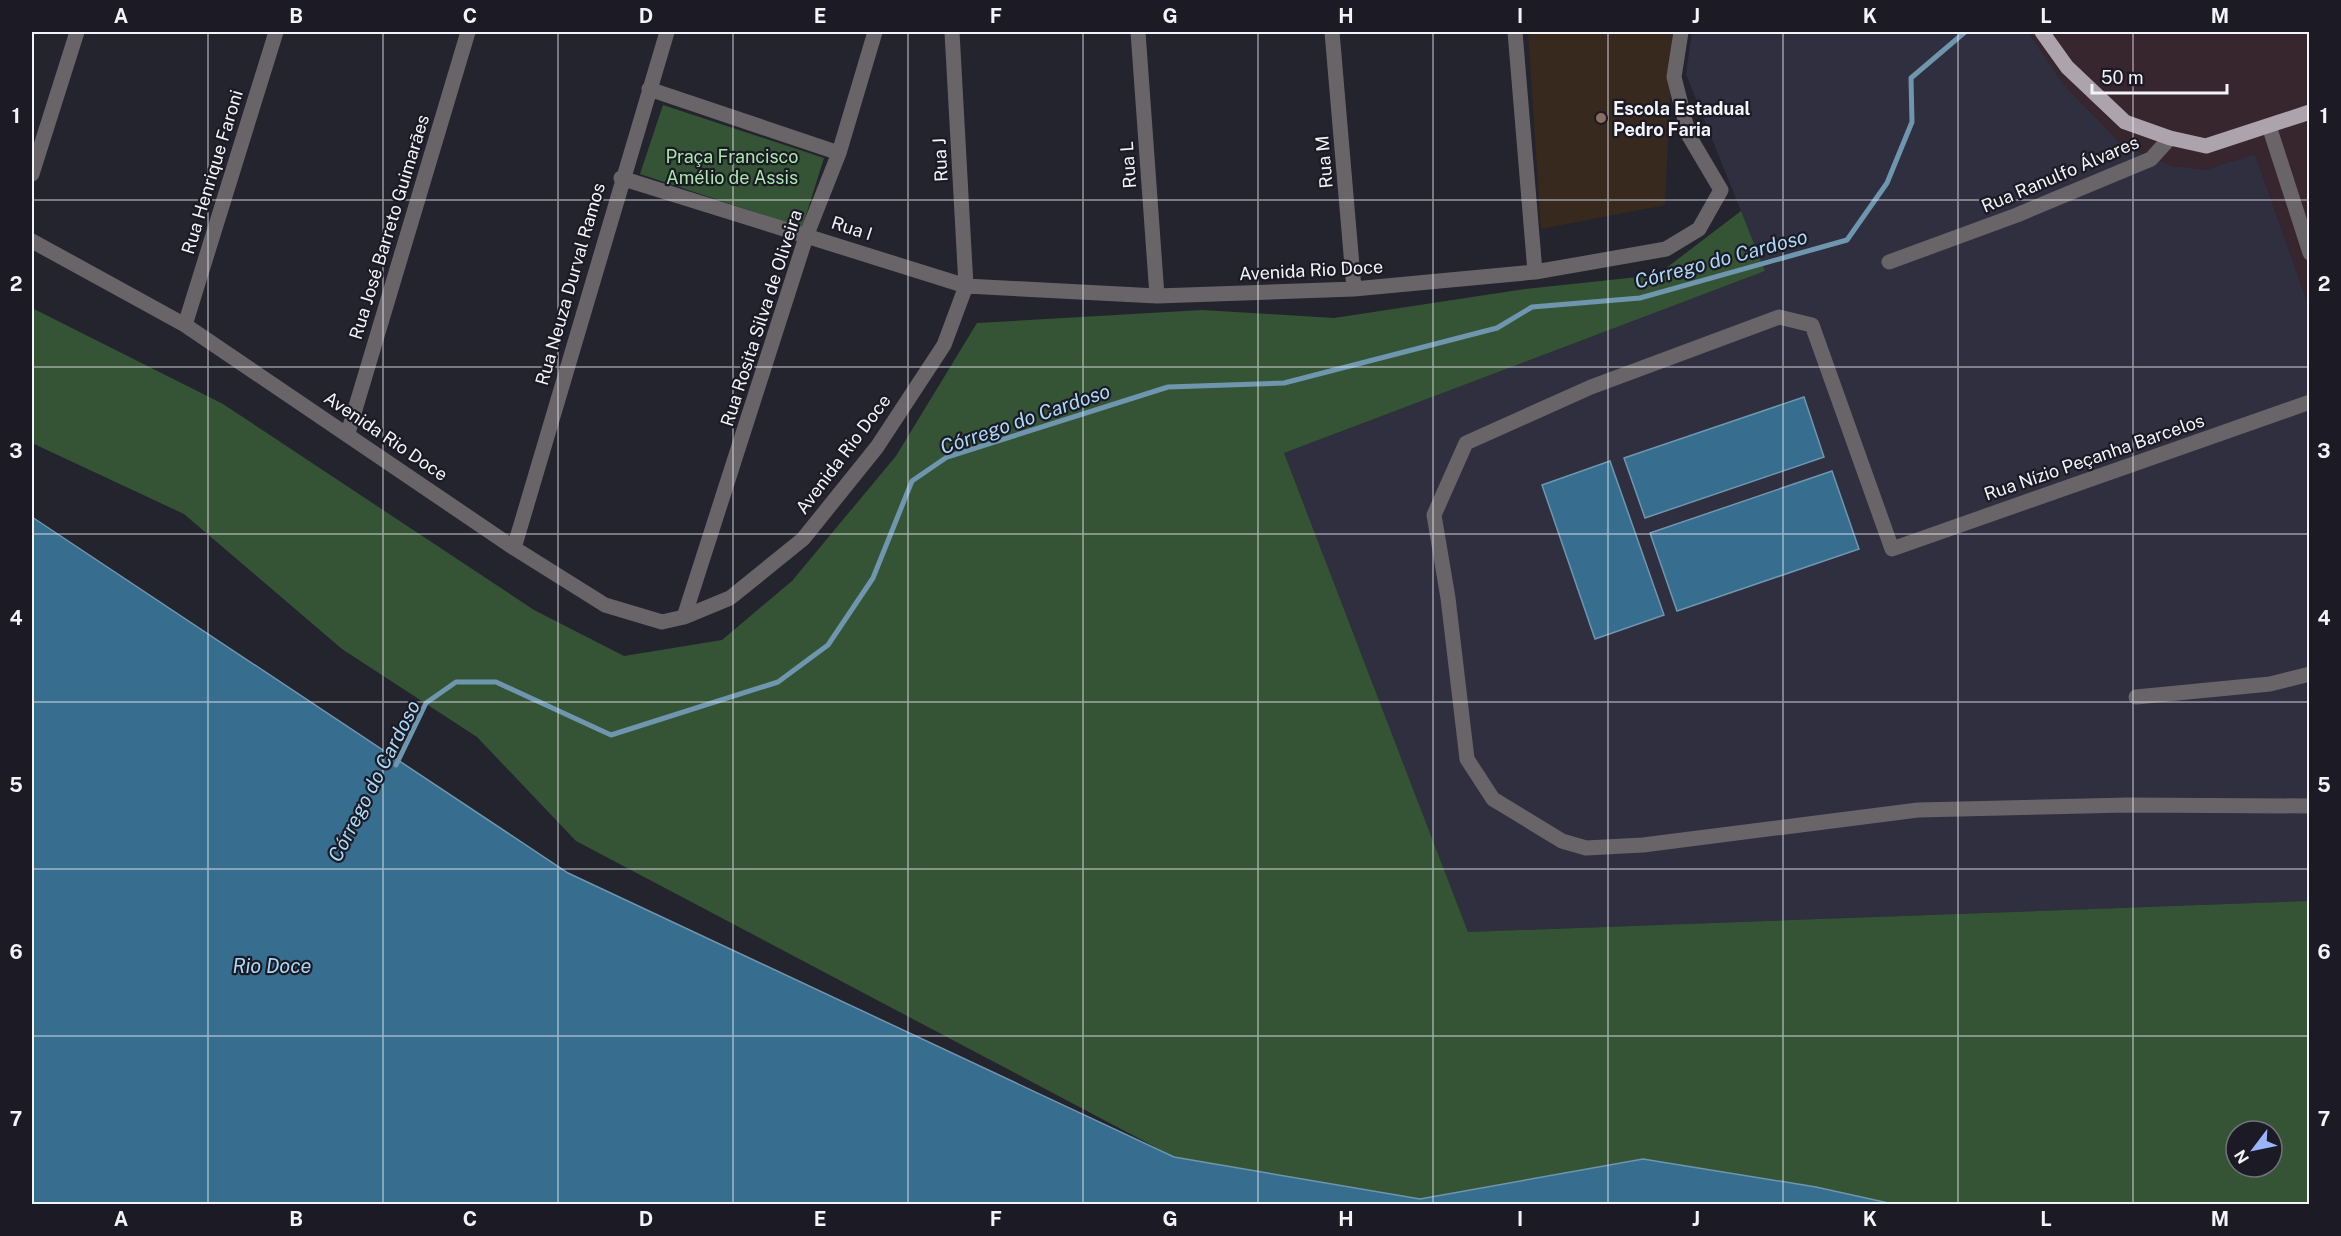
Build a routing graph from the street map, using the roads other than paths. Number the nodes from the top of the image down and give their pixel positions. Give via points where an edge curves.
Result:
1 (77, 32) edge
2 (276, 32) edge
3 (468, 32) edge
4 (667, 32) edge
5 (875, 32) edge
6 (952, 32) edge
7 (1138, 32) edge
8 (1332, 32) edge
9 (1515, 32) edge
10 (1681, 32) edge
11 (2042, 32) edge
12 (649, 89) junction
13 (2310, 112) edge
14 (2269, 126) junction
15 (2170, 138) junction
16 (839, 153) junction
17 (32, 174) edge
18 (621, 178) junction
19 (807, 234) junction
20 (32, 241) edge
21 (2310, 253) edge
22 (1889, 262) dead end
23 (1535, 272) junction
24 (966, 286) junction
25 (1354, 289) junction
26 (1157, 296) junction
27 (185, 325) junction
28 (2310, 402) edge
29 (348, 433) junction
30 (514, 548) junction
31 (684, 617) junction
32 (2310, 674) edge
33 (2136, 697) dead end
34 (2310, 806) edge

1 - 17 street
2 - 27 street, Rua Henrique Faroni
3 - 29 street, Rua José Barreto Guimarães
4 - 12 street, Rua Neuza Durval Ramos
5 - 16 street, Rua Rosita Silva de Oliveira
6 - 24 street, Rua J
7 - 26 street, Rua L
8 - 25 street, Rua M
9 - 23 street
10 - 23 street, Avenida Rio Doce via 1674,77 1689,136 1721,190 1699,229 1666,249
11 - 15 main road via 2067,68 2125,122
12 - 16 street
12 - 18 street, Rua Neuza Durval Ramos
13 - 14 main road
14 - 15 main road via 2206,146
14 - 21 street
15 - 22 street, Rua Ranulfo Álvares via 2151,159 2017,215
16 - 19 street, Rua Rosita Silva de Oliveira
18 - 19 street, Rua I
18 - 30 street, Rua Neuza Durval Ramos
19 - 24 street, Rua I
19 - 31 street, Rua Rosita Silva de Oliveira
20 - 27 street, Avenida Rio Doce
23 - 25 street, Avenida Rio Doce
24 - 26 street, Avenida Rio Doce
24 - 31 street, Avenida Rio Doce via 944,345 877,447 803,539 730,598
25 - 26 street, Avenida Rio Doce
27 - 29 street, Avenida Rio Doce
28 - 34 street, Rua Nízio Peçanha Barcelos via 1892,549 1812,325 1779,317 1591,387 1466,443 1434,515 1467,759 1493,799 1562,841 1586,848 1643,845 1918,810
29 - 30 street, Avenida Rio Doce
30 - 31 street, Avenida Rio Doce via 605,605 662,622
32 - 33 street via 2270,684

